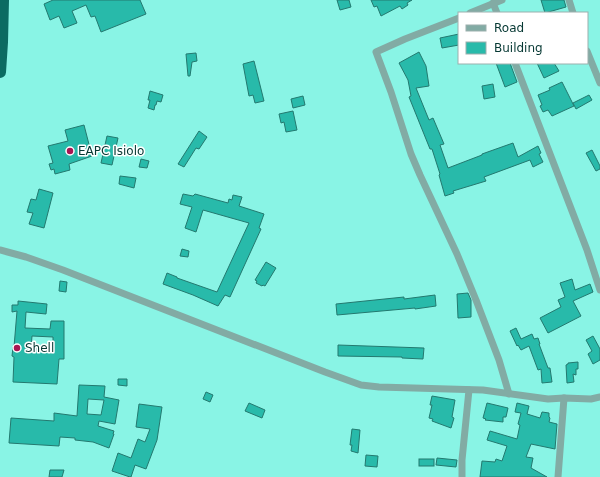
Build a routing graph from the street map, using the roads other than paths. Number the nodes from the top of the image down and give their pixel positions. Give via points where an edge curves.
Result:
1 (3, 0) edge
2 (502, 0) edge
3 (569, 0) edge
4 (493, 3) junction
5 (472, 12) edge
6 (497, 12) edge
7 (573, 12) edge
8 (458, 18) edge
9 (588, 53) edge
10 (515, 64) edge
11 (0, 72) edge
12 (600, 83) edge
13 (0, 250) edge
14 (600, 290) edge
15 (469, 390) junction
16 (509, 394) junction
17 (600, 397) edge
18 (564, 398) junction
19 (462, 477) edge
20 (558, 477) edge

1 - 11 highway
2 - 4 street
3 - 7 street
4 - 5 street
4 - 6 street
8 - 16 street via 376,52 411,154 476,300
9 - 12 street
10 - 14 street
13 - 15 street via 63,270 361,385 379,388
15 - 16 street
15 - 19 street
16 - 18 street via 548,399
17 - 18 street
18 - 20 street

